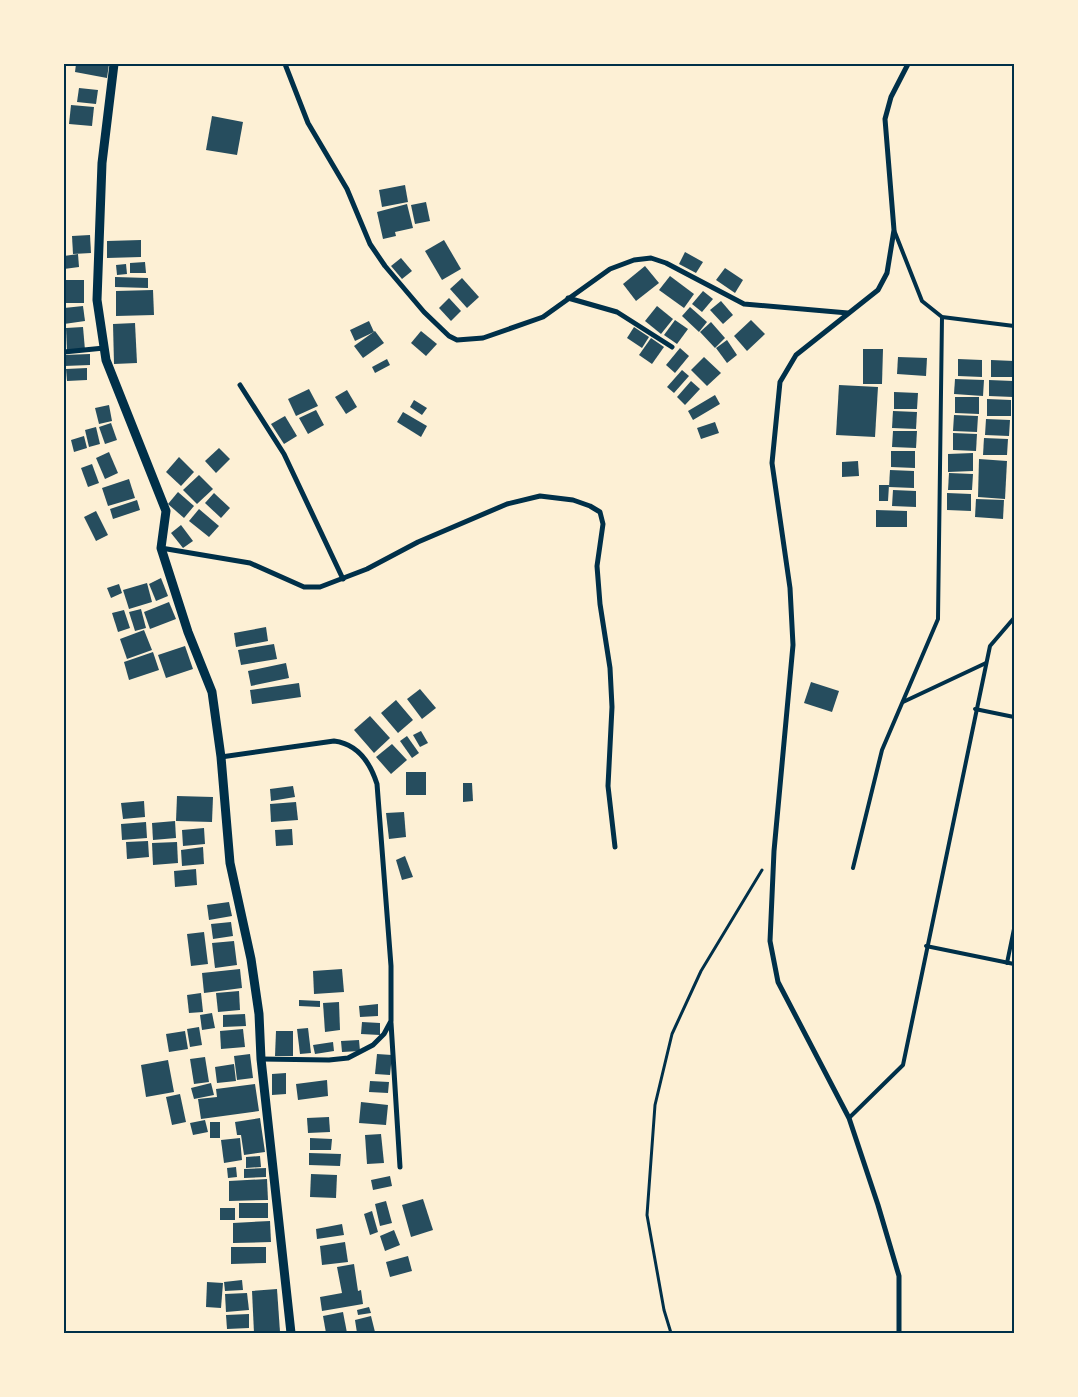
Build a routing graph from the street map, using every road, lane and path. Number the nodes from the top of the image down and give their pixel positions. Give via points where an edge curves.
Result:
1 (114, 64) edge
2 (284, 64) edge
3 (908, 64) edge
4 (894, 230) junction
5 (568, 298) junction
6 (848, 313) junction
7 (942, 317) junction
8 (1014, 326) edge
9 (672, 347) dead end
10 (104, 348) junction
11 (64, 352) edge
12 (240, 385) dead end
13 (161, 548) junction
14 (343, 579) junction
15 (1014, 618) edge
16 (986, 663) junction
17 (903, 702) junction
18 (975, 709) junction
19 (1014, 717) edge
20 (221, 757) junction
21 (615, 847) dead end
22 (774, 851) junction
23 (854, 868) dead end
24 (1014, 930) edge
25 (926, 946) junction
26 (1007, 963) junction
27 (1014, 964) edge
28 (390, 1021) junction
29 (261, 1059) junction
30 (849, 1118) junction
31 (400, 1167) dead end
32 (291, 1333) edge
33 (671, 1333) edge
34 (899, 1333) edge

1 - 10 street via 102,163 98,270 97,300
2 - 5 street via 308,122 347,189 360,223 385,266 449,336 457,340 483,338 543,317
3 - 4 street via 891,98 885,119
4 - 6 street via 888,273 878,290
4 - 7 lane via 922,301
5 - 6 street via 610,269 651,258 744,304
5 - 9 street via 617,312
6 - 22 street via 796,355 780,382 772,463 790,588 793,645
7 - 8 lane
7 - 17 lane via 938,620
10 - 11 street
10 - 13 street via 132,431 166,511
12 - 14 street via 284,454
13 - 14 street via 250,563 304,587 320,587
13 - 20 street via 188,632 212,692
14 - 21 street via 507,504 540,496 573,500 600,512 603,524 597,566 610,668 612,707 608,786
15 - 16 lane via 990,646
16 - 17 lane
16 - 18 lane
17 - 23 lane via 882,750
18 - 19 lane
18 - 25 lane
20 - 28 street via 334,742 346,743 357,750 366,762 377,784 391,966
20 - 29 street via 230,863 251,959
22 - 30 street via 770,941 778,982
22 - 33 path via 701,971 672,1034 655,1105 646,1215
24 - 26 lane
25 - 26 lane
25 - 30 lane via 903,1064
26 - 27 lane
28 - 29 street via 384,1034 373,1044 348,1058
28 - 31 street
29 - 32 street
30 - 34 street via 899,1276

